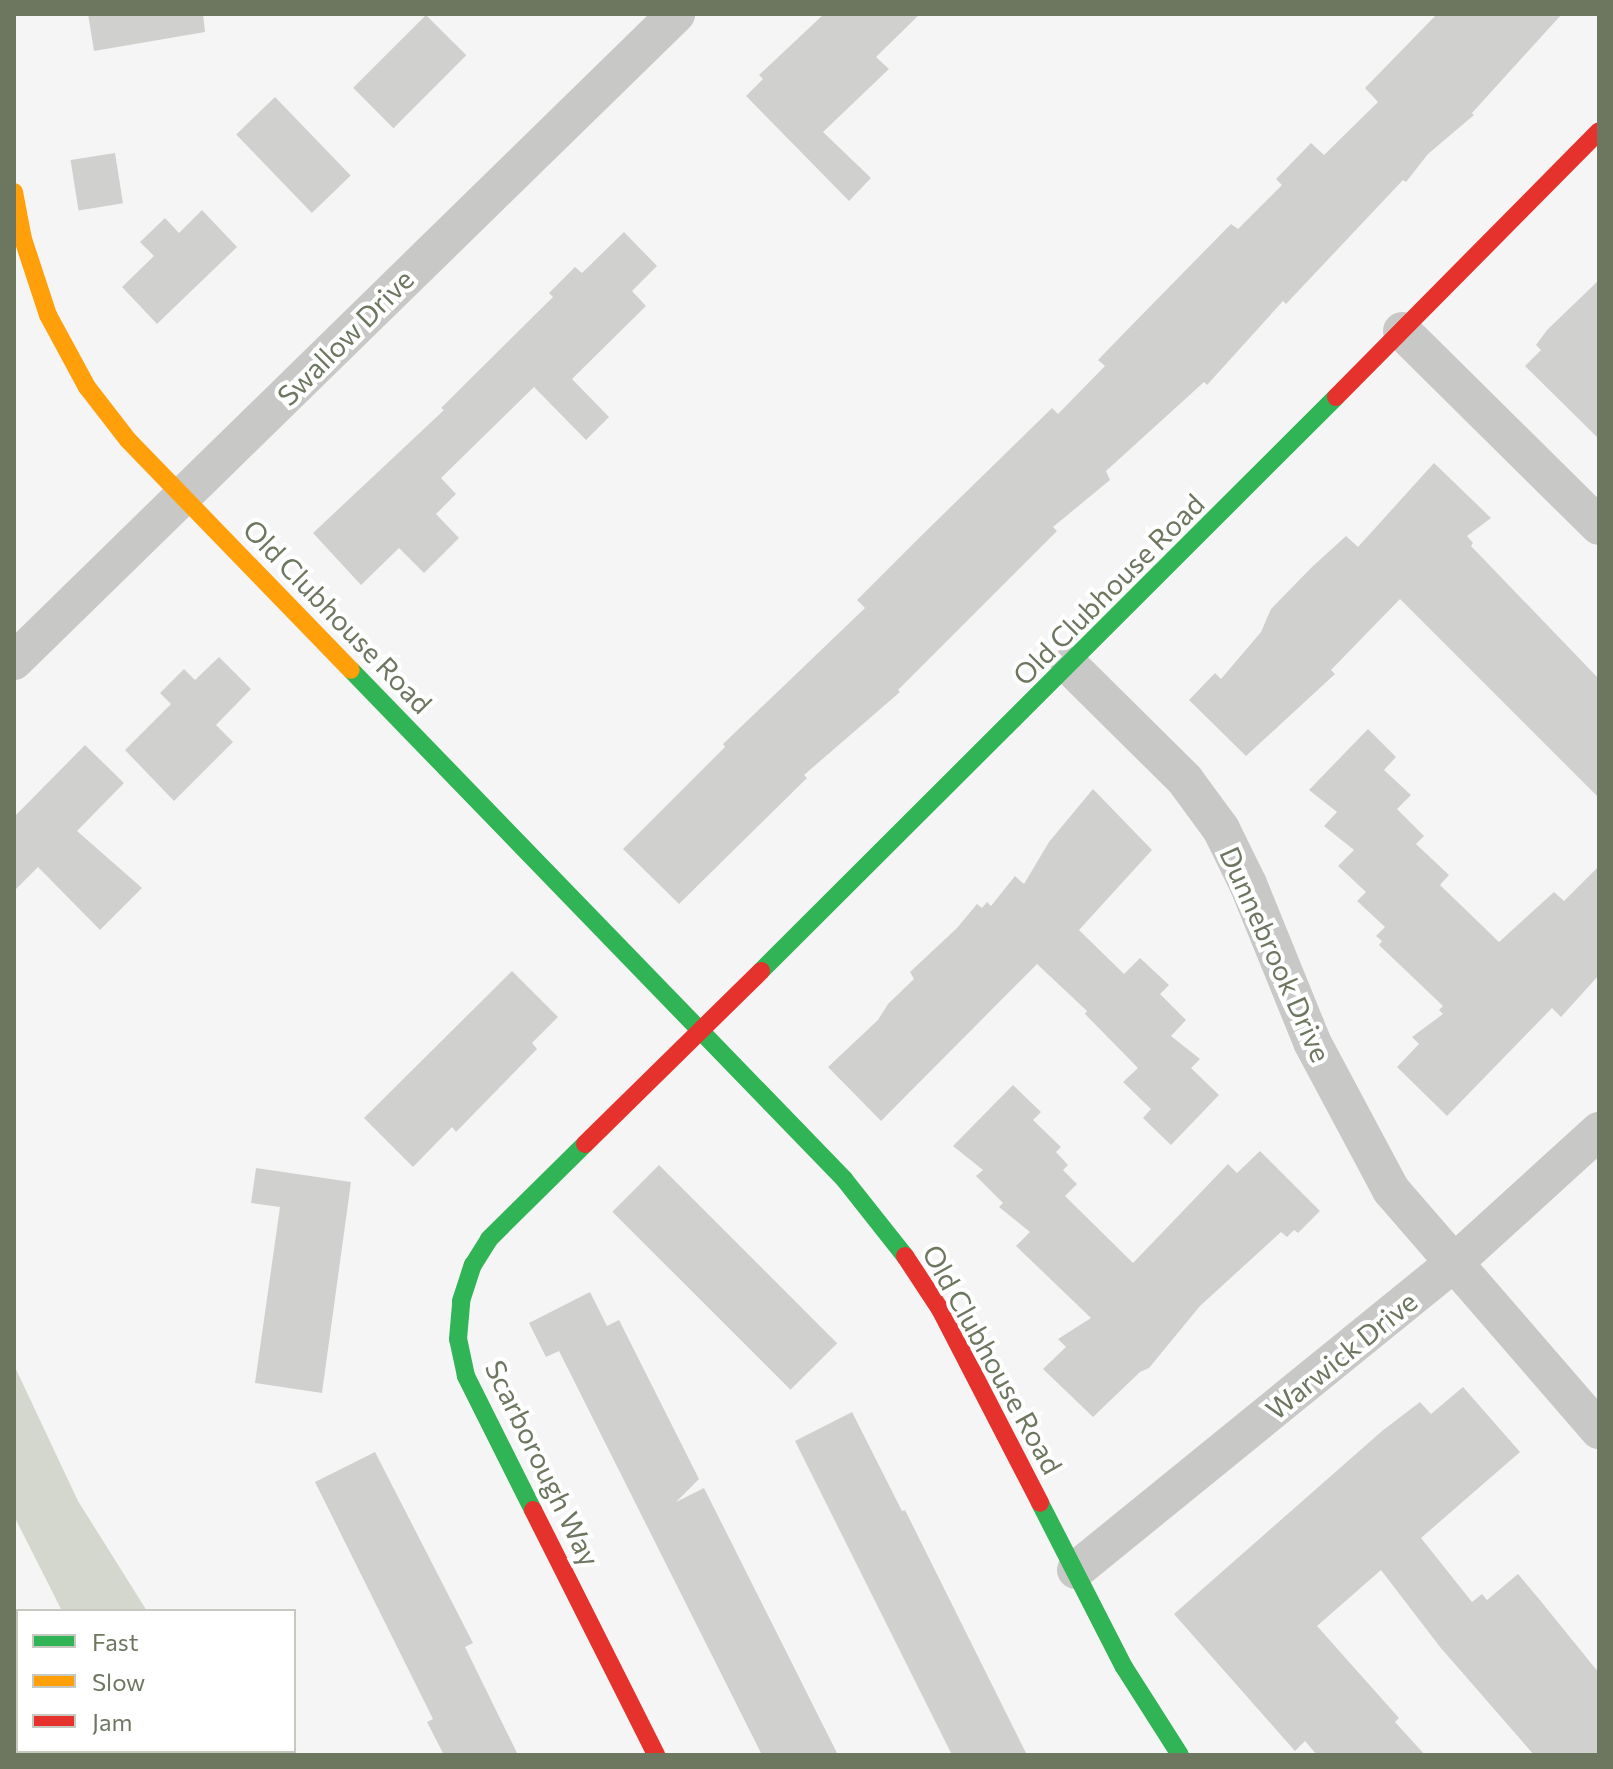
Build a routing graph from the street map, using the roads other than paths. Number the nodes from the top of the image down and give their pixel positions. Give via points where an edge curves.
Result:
1 (676, 14) edge
2 (1599, 131) edge
3 (14, 192) edge
4 (1402, 331) junction
5 (183, 496) junction
6 (1599, 526) edge
7 (14, 661) edge
8 (1070, 666) junction
9 (700, 1031) junction
10 (1599, 1131) edge
11 (1455, 1262) junction
12 (1599, 1430) edge
13 (1076, 1570) junction
14 (656, 1755) edge
15 (1180, 1755) edge

1 - 5 street, Swallow Drive
2 - 4 street, Old Clubhouse Road
3 - 5 street, Old Clubhouse Road via 48,315 87,387 128,440
4 - 6 street
4 - 8 street, Old Clubhouse Road
5 - 7 street, Swallow Drive
5 - 9 street, Old Clubhouse Road
8 - 9 street, Old Clubhouse Road
8 - 11 street, Dunnebrook Drive via 1185,780 1221,829 1312,1042 1367,1149 1391,1190
9 - 13 street, Old Clubhouse Road via 890,1234 940,1309
9 - 14 street, Scarborough Way via 489,1239 473,1265 458,1339 478,1404
10 - 11 street, Warwick Drive
11 - 12 street, Dunnebrook Drive
11 - 13 street, Warwick Drive
13 - 15 street, Old Clubhouse Road via 1124,1667

